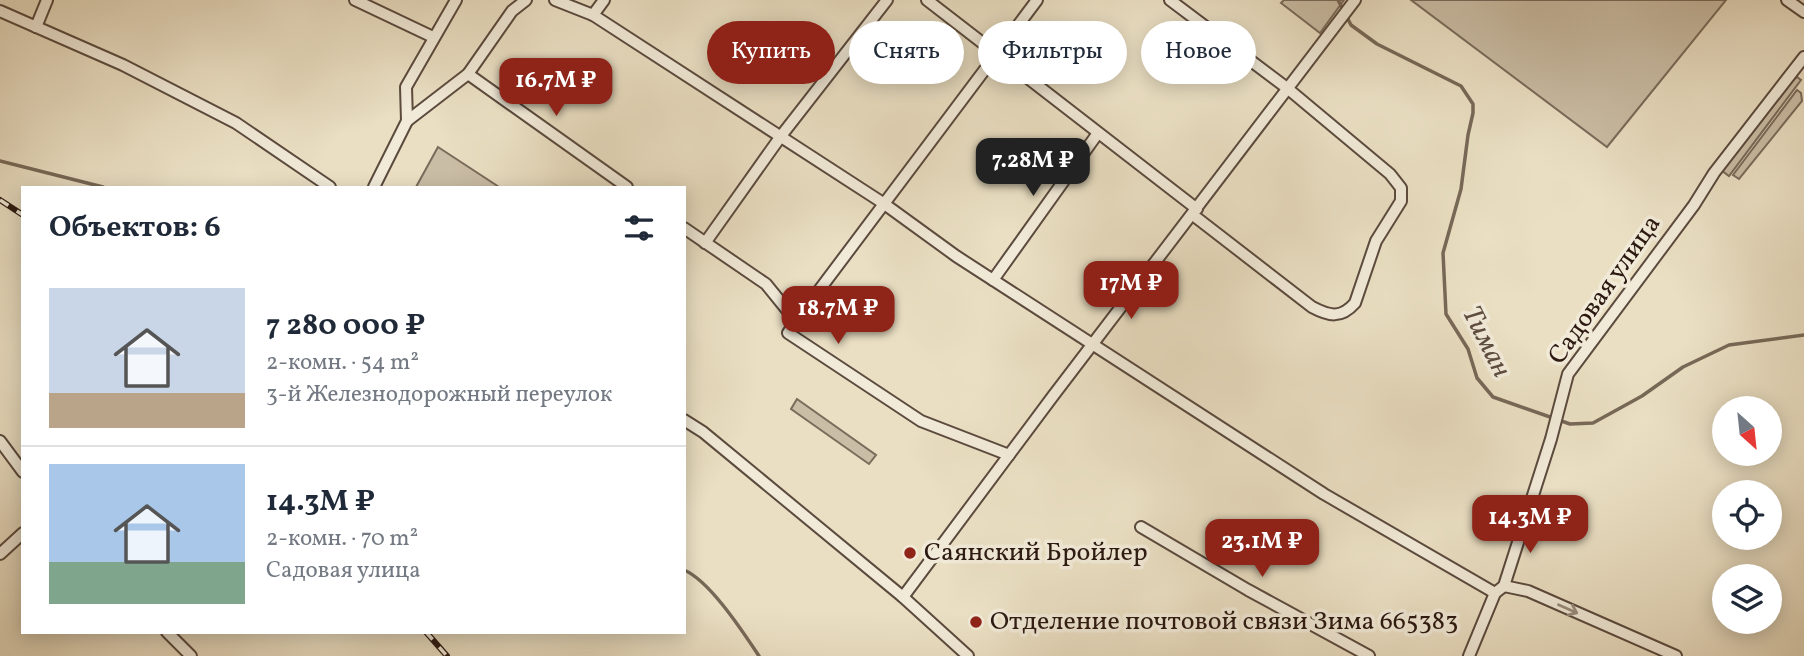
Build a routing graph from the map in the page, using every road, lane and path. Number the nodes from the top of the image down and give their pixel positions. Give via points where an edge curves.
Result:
1 (47, 0) edge
2 (355, 0) edge
3 (456, 0) edge
4 (526, 0) edge
5 (555, 0) edge
6 (604, 0) edge
7 (887, 0) edge
8 (927, 0) edge
9 (1037, 0) edge
10 (1170, 0) edge
11 (1787, 0) edge
12 (1353, 3) edge
13 (0, 11) edge
14 (1804, 12) edge
15 (593, 15) junction
16 (1021, 21) edge
17 (36, 27) junction
18 (433, 37) junction
19 (978, 39) edge
20 (1804, 57) edge
21 (468, 74) junction
22 (978, 78) edge
23 (1036, 84) edge
24 (1287, 88) junction
25 (407, 121) junction
26 (1098, 133) junction
27 (781, 136) junction
28 (329, 186) edge
29 (374, 186) edge
30 (626, 186) edge
31 (883, 203) junction
32 (1195, 212) junction
33 (686, 229) edge
34 (705, 243) junction
35 (993, 280) junction
36 (796, 321) junction
37 (1093, 345) junction
38 (686, 421) edge
39 (0, 441) edge
40 (1009, 455) junction
41 (21, 469) edge
42 (1141, 527) dead end
43 (21, 535) edge
44 (0, 554) edge
45 (1499, 589) junction
46 (903, 597) junction
47 (169, 634) edge
48 (191, 656) edge
49 (968, 656) edge
50 (1369, 656) edge
51 (1469, 656) edge
52 (1676, 656) edge

1 - 17 street
2 - 18 street
3 - 18 street
4 - 21 street via 512,11
5 - 15 street
6 - 15 street
7 - 27 street
8 - 19 street
9 - 16 street
10 - 24 street
11 - 14 street
12 - 24 street
13 - 17 street
15 - 27 street
17 - 28 street via 236,123
18 - 25 street via 406,87
20 - 45 street, Садовая улица via 1568,374 1551,439
21 - 25 street
21 - 30 street
22 - 31 street
23 - 26 street
24 - 32 street
24 - 32 street via 1390,174 1402,193 1376,241 1354,303 1339,316 1318,310
25 - 29 street
26 - 32 street
26 - 35 street
27 - 31 street
27 - 34 street
31 - 35 street
31 - 36 street
32 - 37 street
33 - 34 street
34 - 36 street via 766,284
35 - 37 street
36 - 40 street via 788,333 921,421
37 - 40 street
37 - 45 street via 1324,494
38 - 46 street
39 - 41 street
40 - 46 street
42 - 50 street
43 - 44 street
45 - 51 street, Садовая улица
45 -> 52 street via 1528,591
46 - 49 street
47 - 48 street

